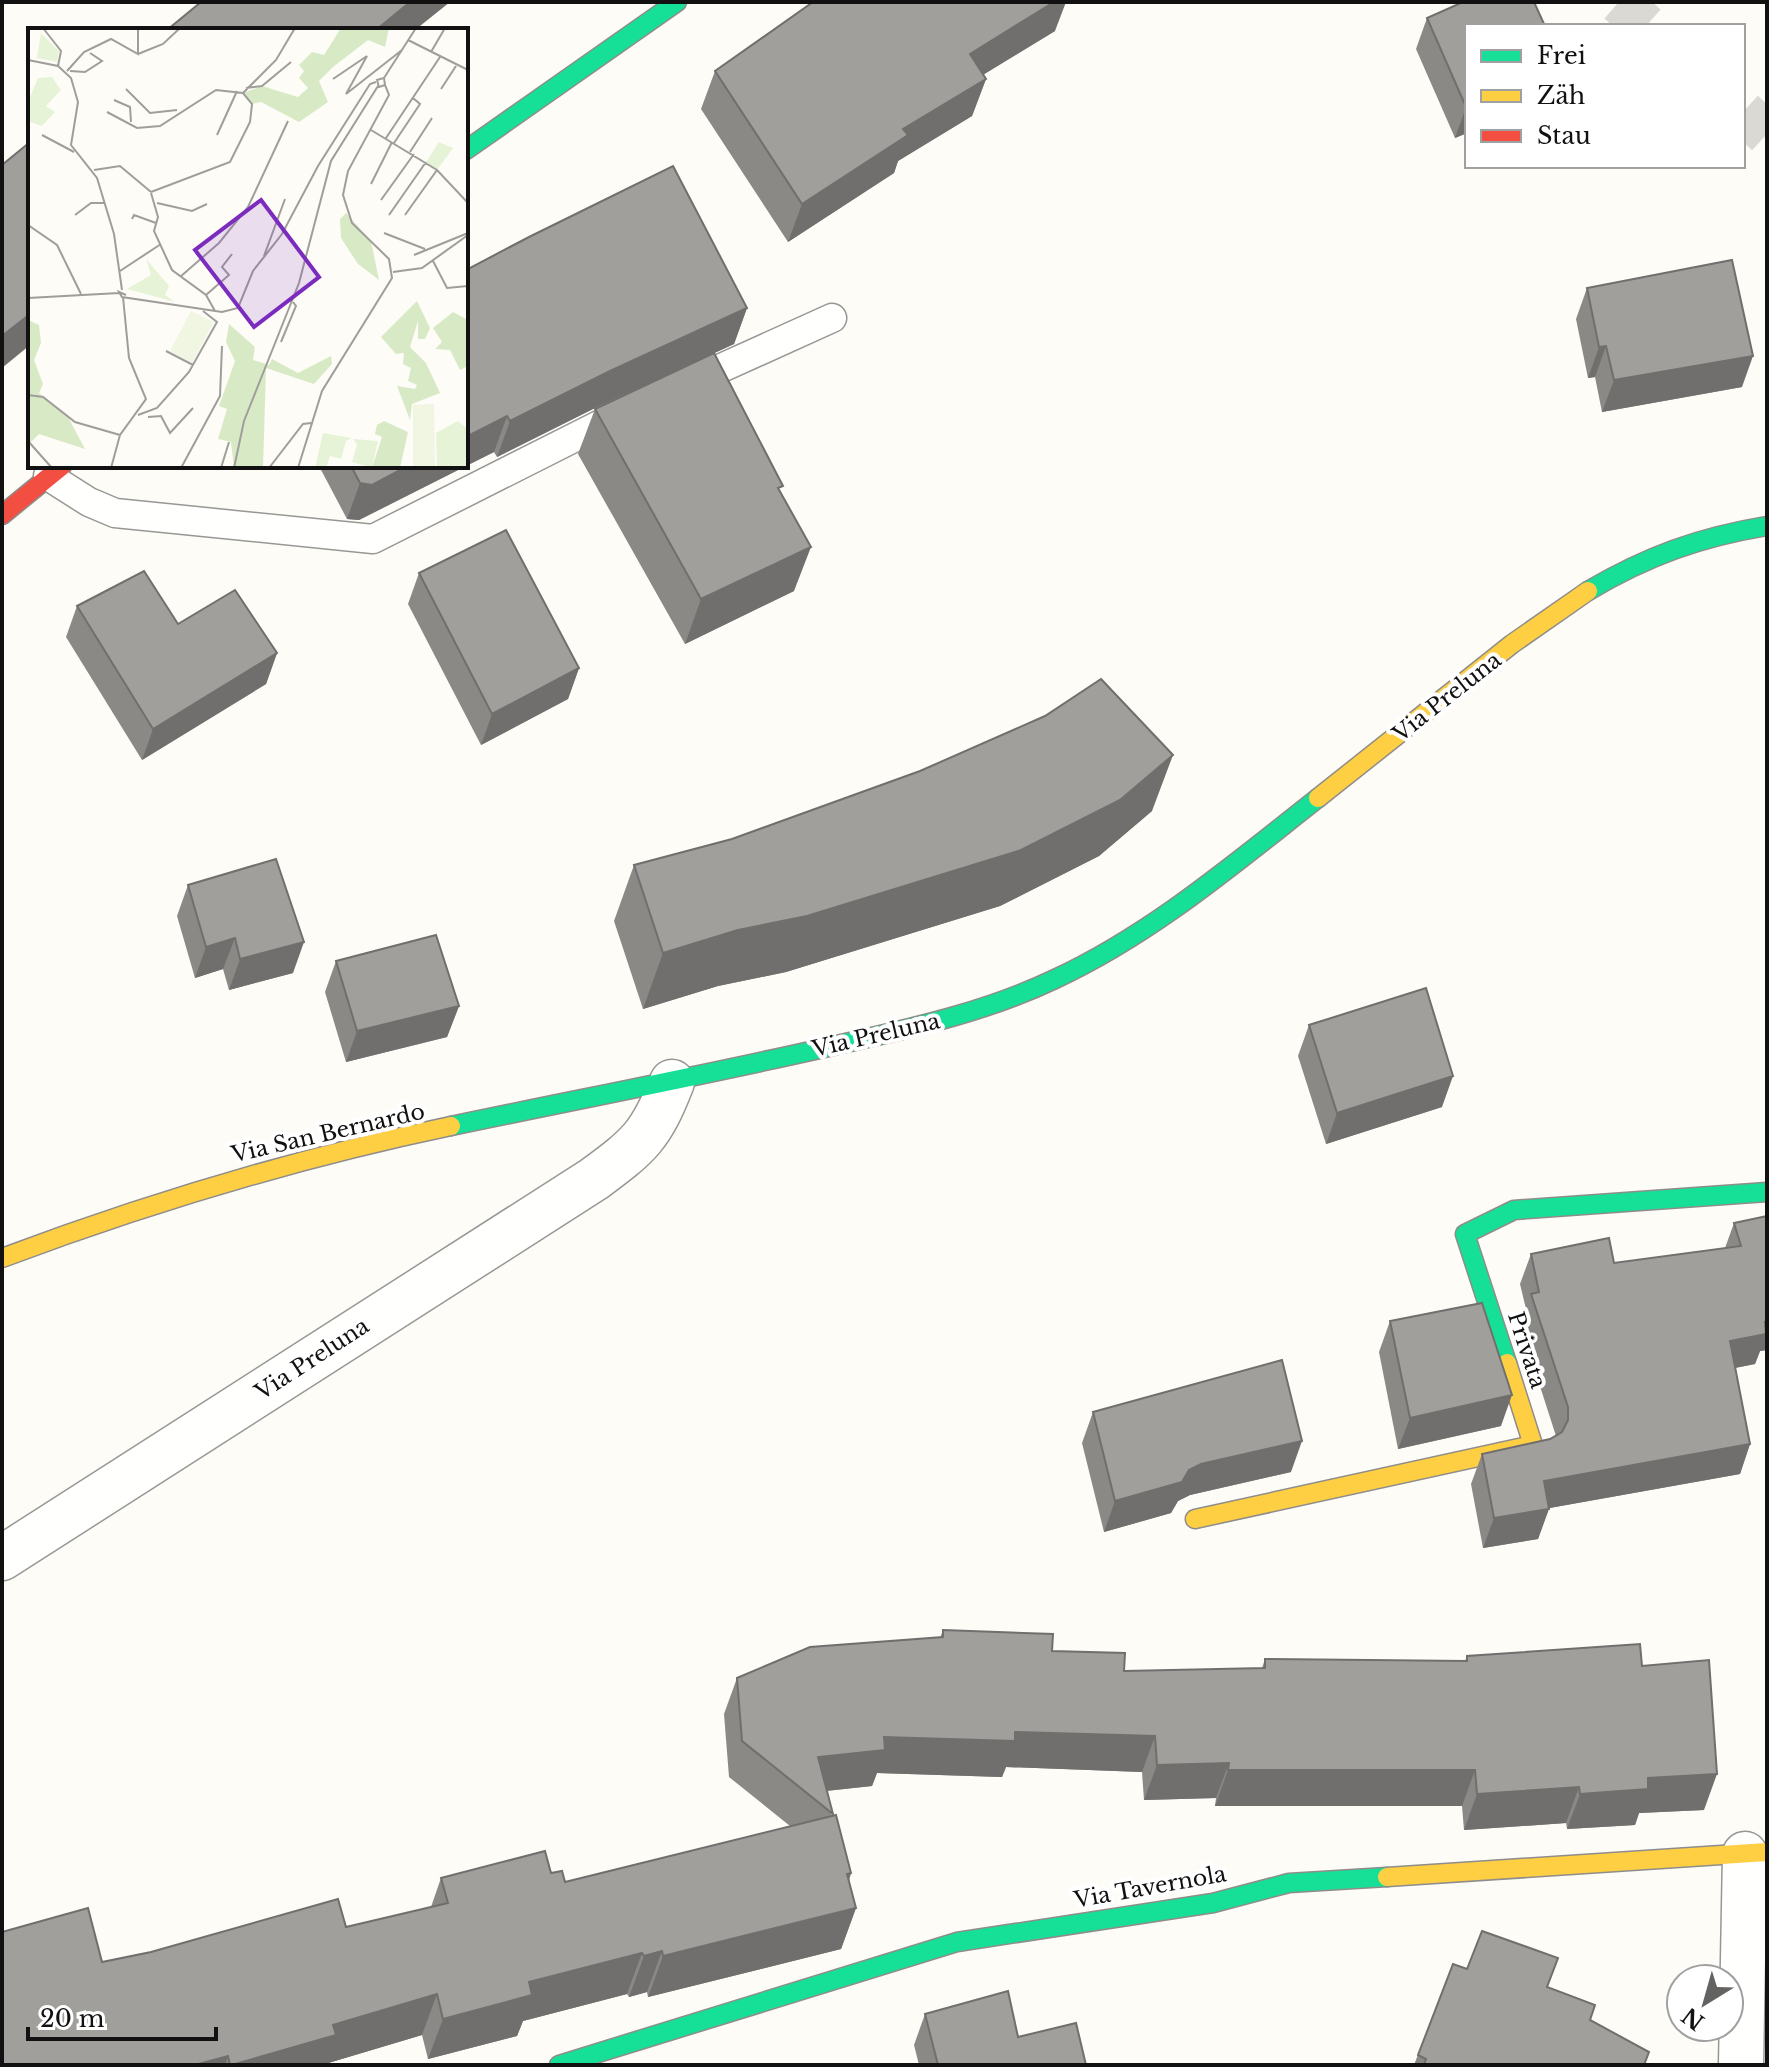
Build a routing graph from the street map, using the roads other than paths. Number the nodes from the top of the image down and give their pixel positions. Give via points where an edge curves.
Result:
1 (677, 2) edge
2 (468, 149) edge
3 (832, 318) dead end
4 (55, 471) edge
5 (2, 515) edge
6 (1767, 526) edge
7 (672, 1082) junction
8 (1767, 1192) edge
9 (2, 1258) edge
10 (1195, 1519) dead end
11 (2, 1558) edge
12 (1756, 1853) edge
13 (559, 2065) edge
14 (1741, 2065) edge

1 - 2 street
3 - 4 lane via 654,399 373,539 115,513 89,502
4 - 5 street
6 - 7 street, Via Preluna via 1709,537 1612,575 1467,680 1192,896 1056,980 978,1010
7 - 9 street, Via San Bernardo via 341,1151 192,1191
7 - 11 street, Via Preluna via 657,1120 636,1147 594,1179
8 - 10 street, Privata via 1514,1210 1465,1234 1533,1445
12 - 13 street, Via Tavernola via 1289,1883 1213,1903 957,1942
12 - 14 street

